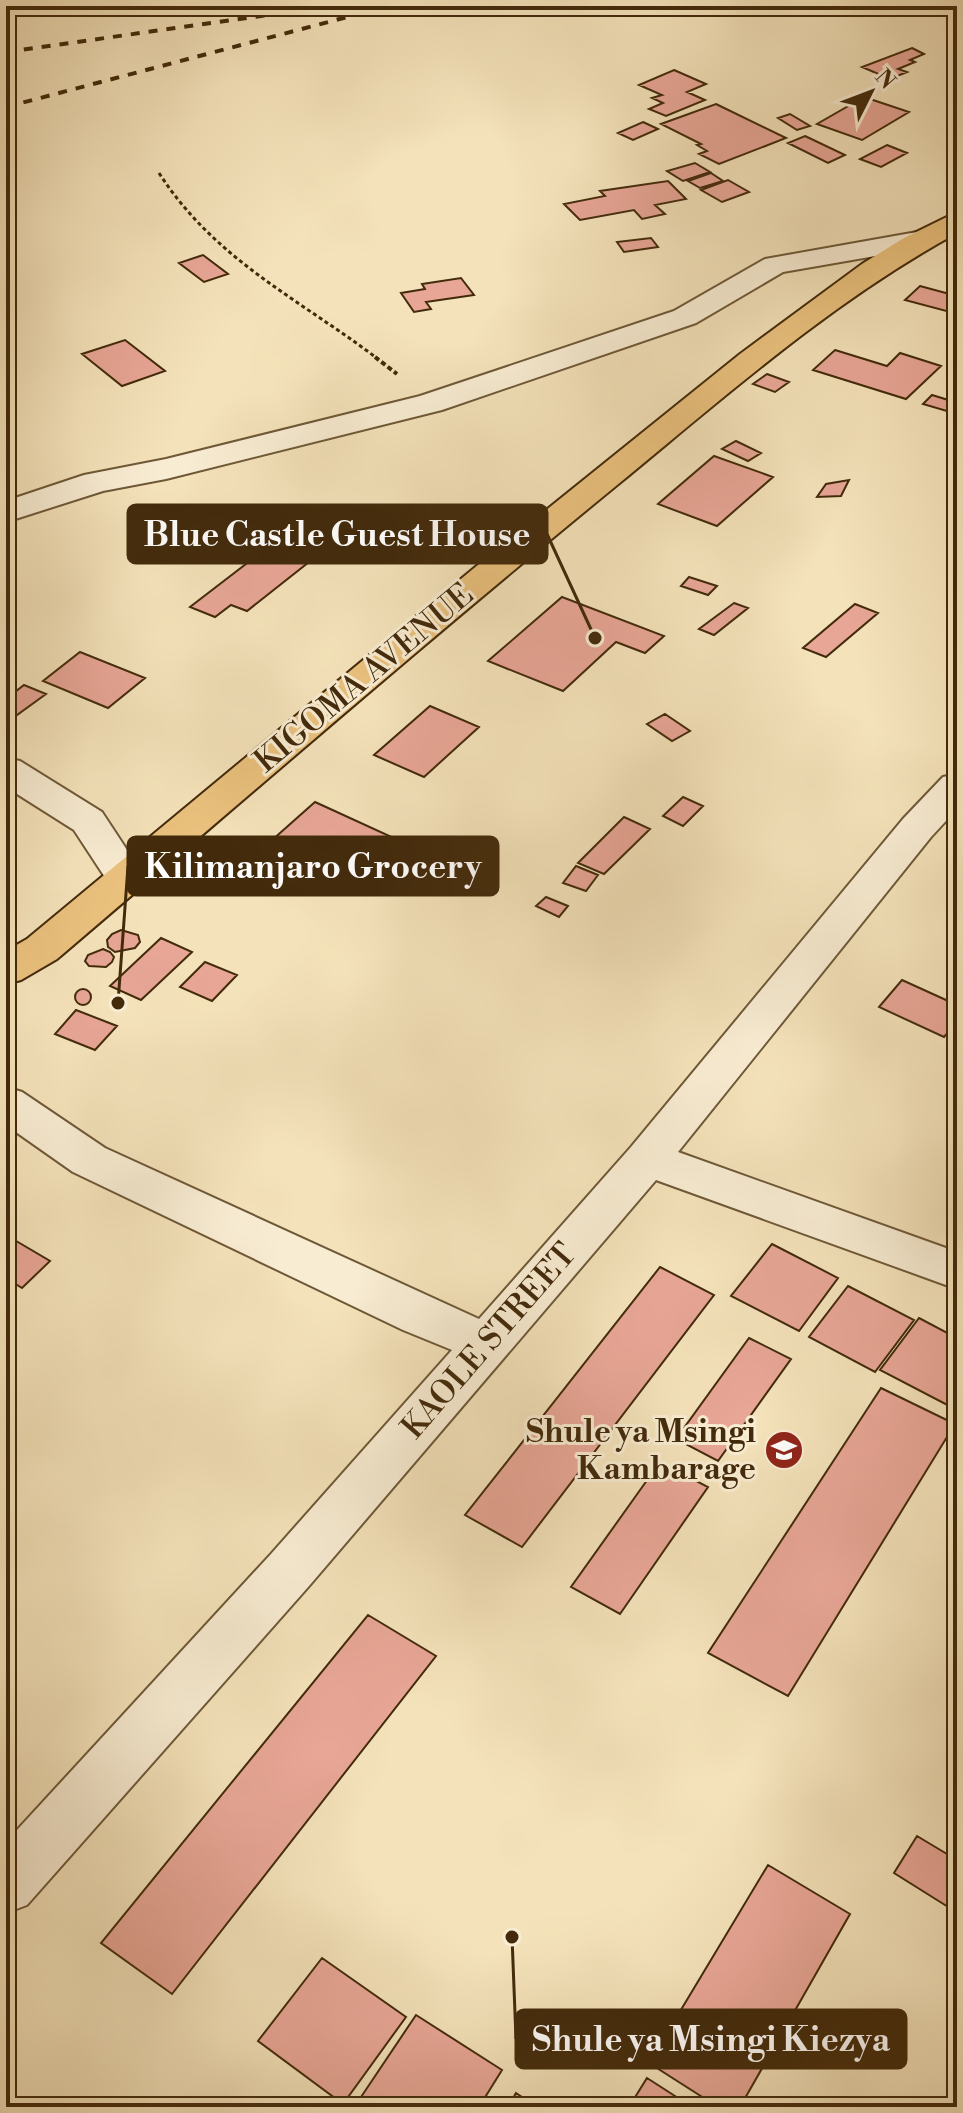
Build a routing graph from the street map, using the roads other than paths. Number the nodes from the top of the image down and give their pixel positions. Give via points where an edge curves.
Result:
1 (957, 221) edge
2 (917, 241) junction
3 (6, 512) edge
4 (6, 770) edge
5 (957, 786) edge
6 (126, 879) junction
7 (6, 970) edge
8 (6, 1103) edge
9 (647, 1159) junction
10 (957, 1271) edge
11 (487, 1343) junction
12 (6, 1885) edge

1 - 2 main road, KIGOMA AVENUE
2 - 3 street via 775,265 685,317 431,403 96,482
2 - 6 main road, KIGOMA AVENUE via 798,325 503,560
4 - 6 street via 88,821
5 - 9 street, KAOLE STREET
6 - 7 main road, KIGOMA AVENUE via 42,949
8 - 11 street via 89,1160
9 - 10 street
9 - 11 street, KAOLE STREET
11 - 12 street, KAOLE STREET

